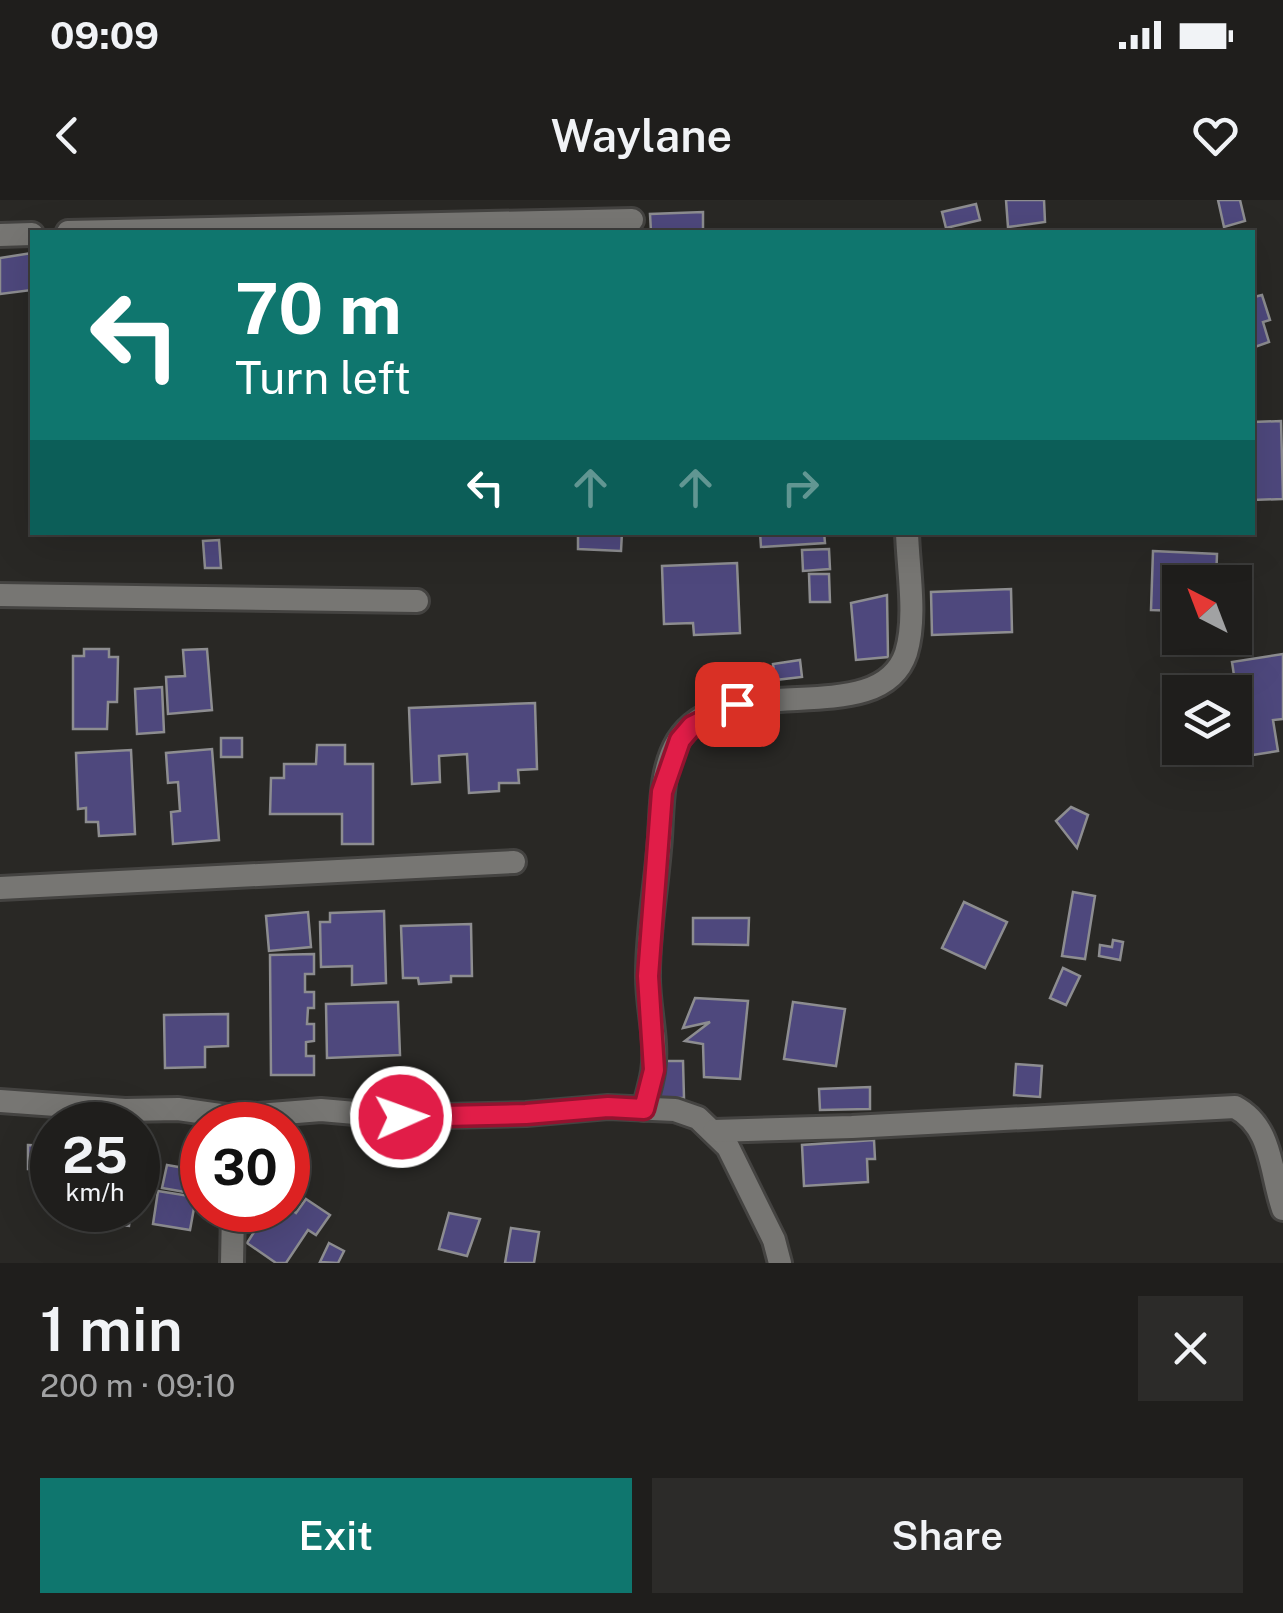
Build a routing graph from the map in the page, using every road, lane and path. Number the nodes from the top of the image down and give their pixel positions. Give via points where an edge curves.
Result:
1 (632, 220) dead end
2 (535, 228) edge
3 (302, 230) edge
4 (30, 234) edge
5 (0, 235) edge
6 (907, 535) edge
7 (0, 595) edge
8 (416, 601) dead end
9 (514, 862) dead end
10 (0, 888) edge
11 (0, 1102) edge
12 (180, 1109) edge
13 (644, 1109) junction
14 (310, 1112) edge
15 (714, 1131) junction
16 (1283, 1209) edge
17 (233, 1232) edge
18 (232, 1263) edge
19 (780, 1263) edge

1 - 2 street
2 - 3 street
4 - 5 street
6 - 13 street via 911,634 894,675 854,694 737,704 692,726 673,753 662,792 650,925 654,1070
7 - 8 street
9 - 10 street
11 - 12 street
13 - 14 street via 401,1117
13 - 15 street via 675,1110
15 - 16 street via 1235,1107 1264,1135
15 - 19 street via 752,1194
17 - 18 street

